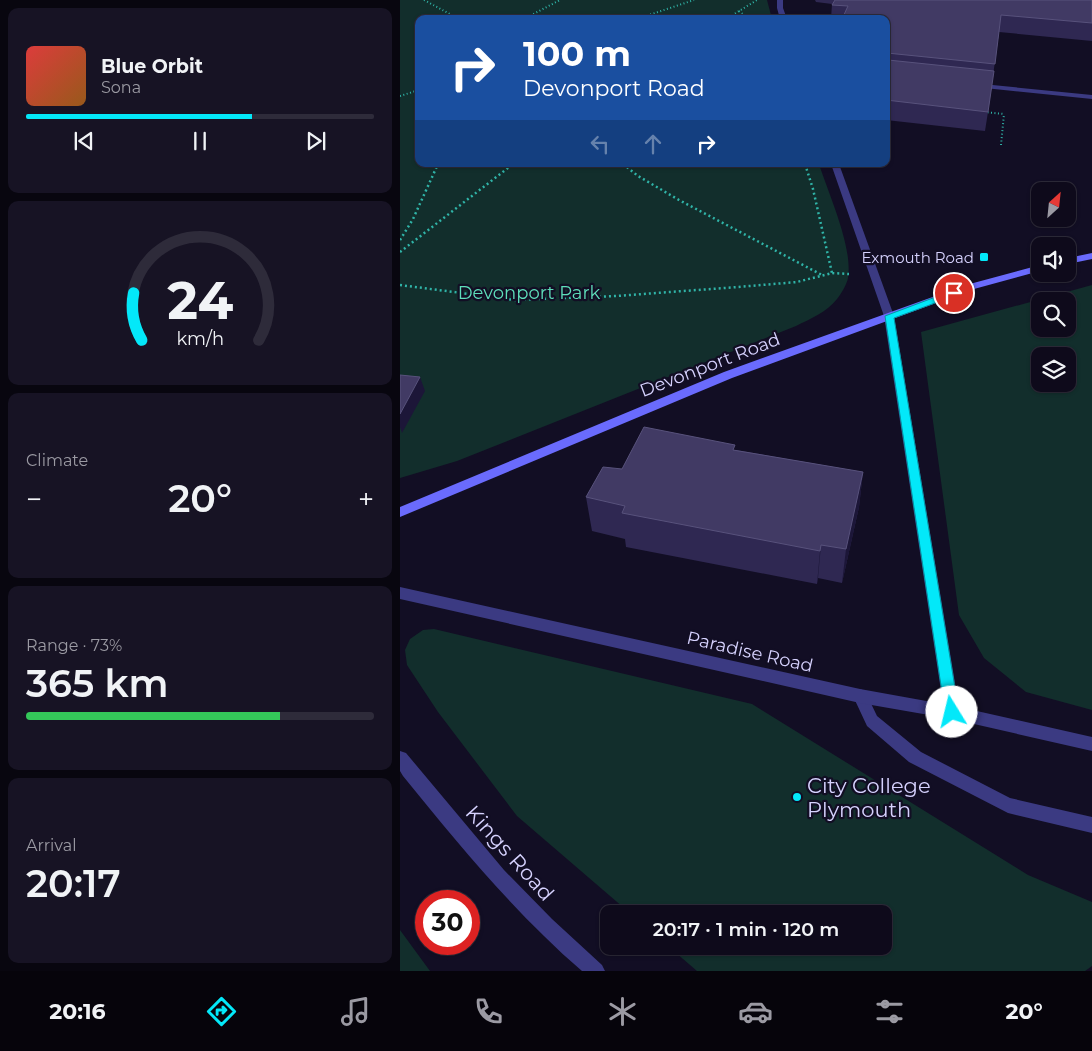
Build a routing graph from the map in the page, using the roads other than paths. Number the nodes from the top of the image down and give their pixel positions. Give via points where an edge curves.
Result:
1 (780, 0) edge
2 (783, 15) edge
3 (968, 84) edge
4 (1092, 97) edge
5 (836, 167) edge
6 (1092, 256) edge
7 (1076, 260) edge
8 (1031, 270) edge
9 (889, 316) junction
10 (414, 505) junction
11 (400, 508) edge
12 (400, 512) edge
13 (400, 593) edge
14 (860, 696) junction
15 (952, 712) junction
16 (1092, 744) edge
17 (400, 758) edge
18 (1092, 825) edge
19 (596, 971) edge

1 - 2 street
3 - 4 street
5 - 9 street
6 - 7 street
8 - 9 street, Devonport Road via 970,287
9 - 10 street, Devonport Road via 728,375
9 - 15 street
10 - 11 street
10 - 12 street, Devonport Road
13 - 14 street, Paradise Road
14 - 15 street, Paradise Road
14 - 18 street via 872,721 915,757 1008,805
15 - 16 street, Paradise Road
17 - 19 street, Kings Road via 492,870

